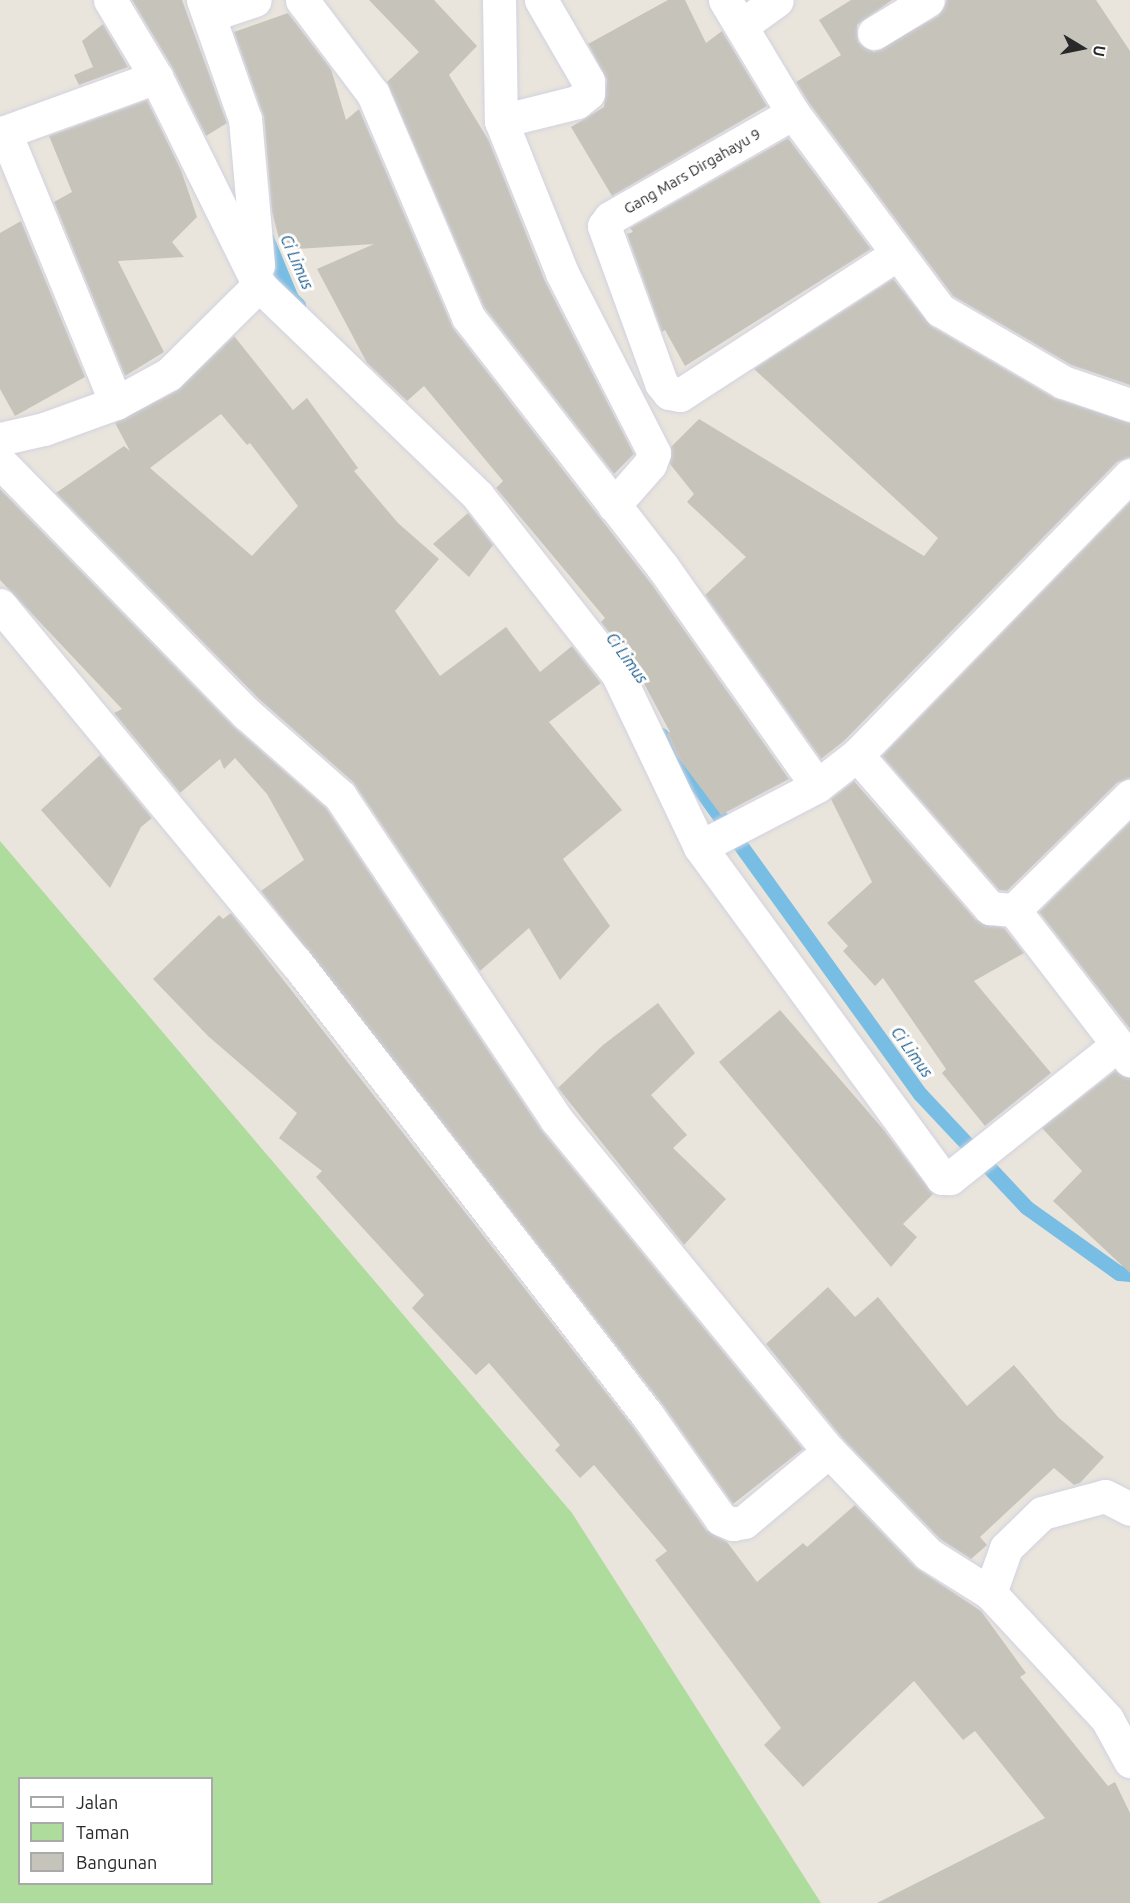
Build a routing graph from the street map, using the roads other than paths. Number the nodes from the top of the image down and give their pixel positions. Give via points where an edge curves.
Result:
1 (110, 0) edge
2 (255, 0) edge
3 (302, 0) edge
4 (499, 0) edge
5 (541, 0) edge
6 (777, 0) edge
7 (928, 0) edge
8 (207, 7) edge
9 (733, 13) edge
10 (874, 33) dead end
11 (156, 76) junction
12 (793, 113) junction
13 (501, 121) junction
14 (3, 129) edge
15 (897, 254) junction
16 (260, 285) junction
17 (116, 403) junction
18 (1130, 405) edge
19 (0, 439) edge
20 (0, 462) edge
21 (1130, 475) edge
22 (614, 505) junction
23 (0, 605) edge
24 (857, 755) junction
25 (817, 786) junction
26 (1130, 796) edge
27 (700, 847) junction
28 (1014, 910) junction
29 (1123, 1053) edge
30 (829, 1451) junction
31 (1130, 1509) edge
32 (990, 1593) junction
33 (1119, 1713) edge
34 (1130, 1761) edge

1 - 11 street
2 - 8 street
3 - 22 street via 374,94 468,317
4 - 13 street
5 - 13 street via 588,81 588,93 577,102
6 - 9 street
7 - 10 street
8 - 16 street via 245,119
9 - 12 street
11 - 14 street
11 - 16 street
12 - 15 street
12 - 15 street, Gang Mars Dirgahayu 9 via 610,218 604,226 605,238 661,383 669,393 680,394
13 - 22 street via 562,273 654,453 650,464
14 - 17 street
15 - 18 street via 940,310 1063,382
16 - 17 street via 169,374
16 - 27 street via 478,496 617,673
17 - 19 street via 44,429
20 - 30 street via 246,714 340,796 556,1119
21 - 24 street
22 - 25 street
23 - 30 street via 295,961 648,1416 721,1519 733,1524 744,1522
24 - 25 street
24 - 28 street via 990,908
25 - 27 street
26 - 28 street
27 - 29 street via 942,1178 950,1179
28 - 29 street
30 - 32 street via 928,1554
31 - 32 street via 1105,1496 1042,1514 1006,1548
32 - 33 street
33 - 34 street

